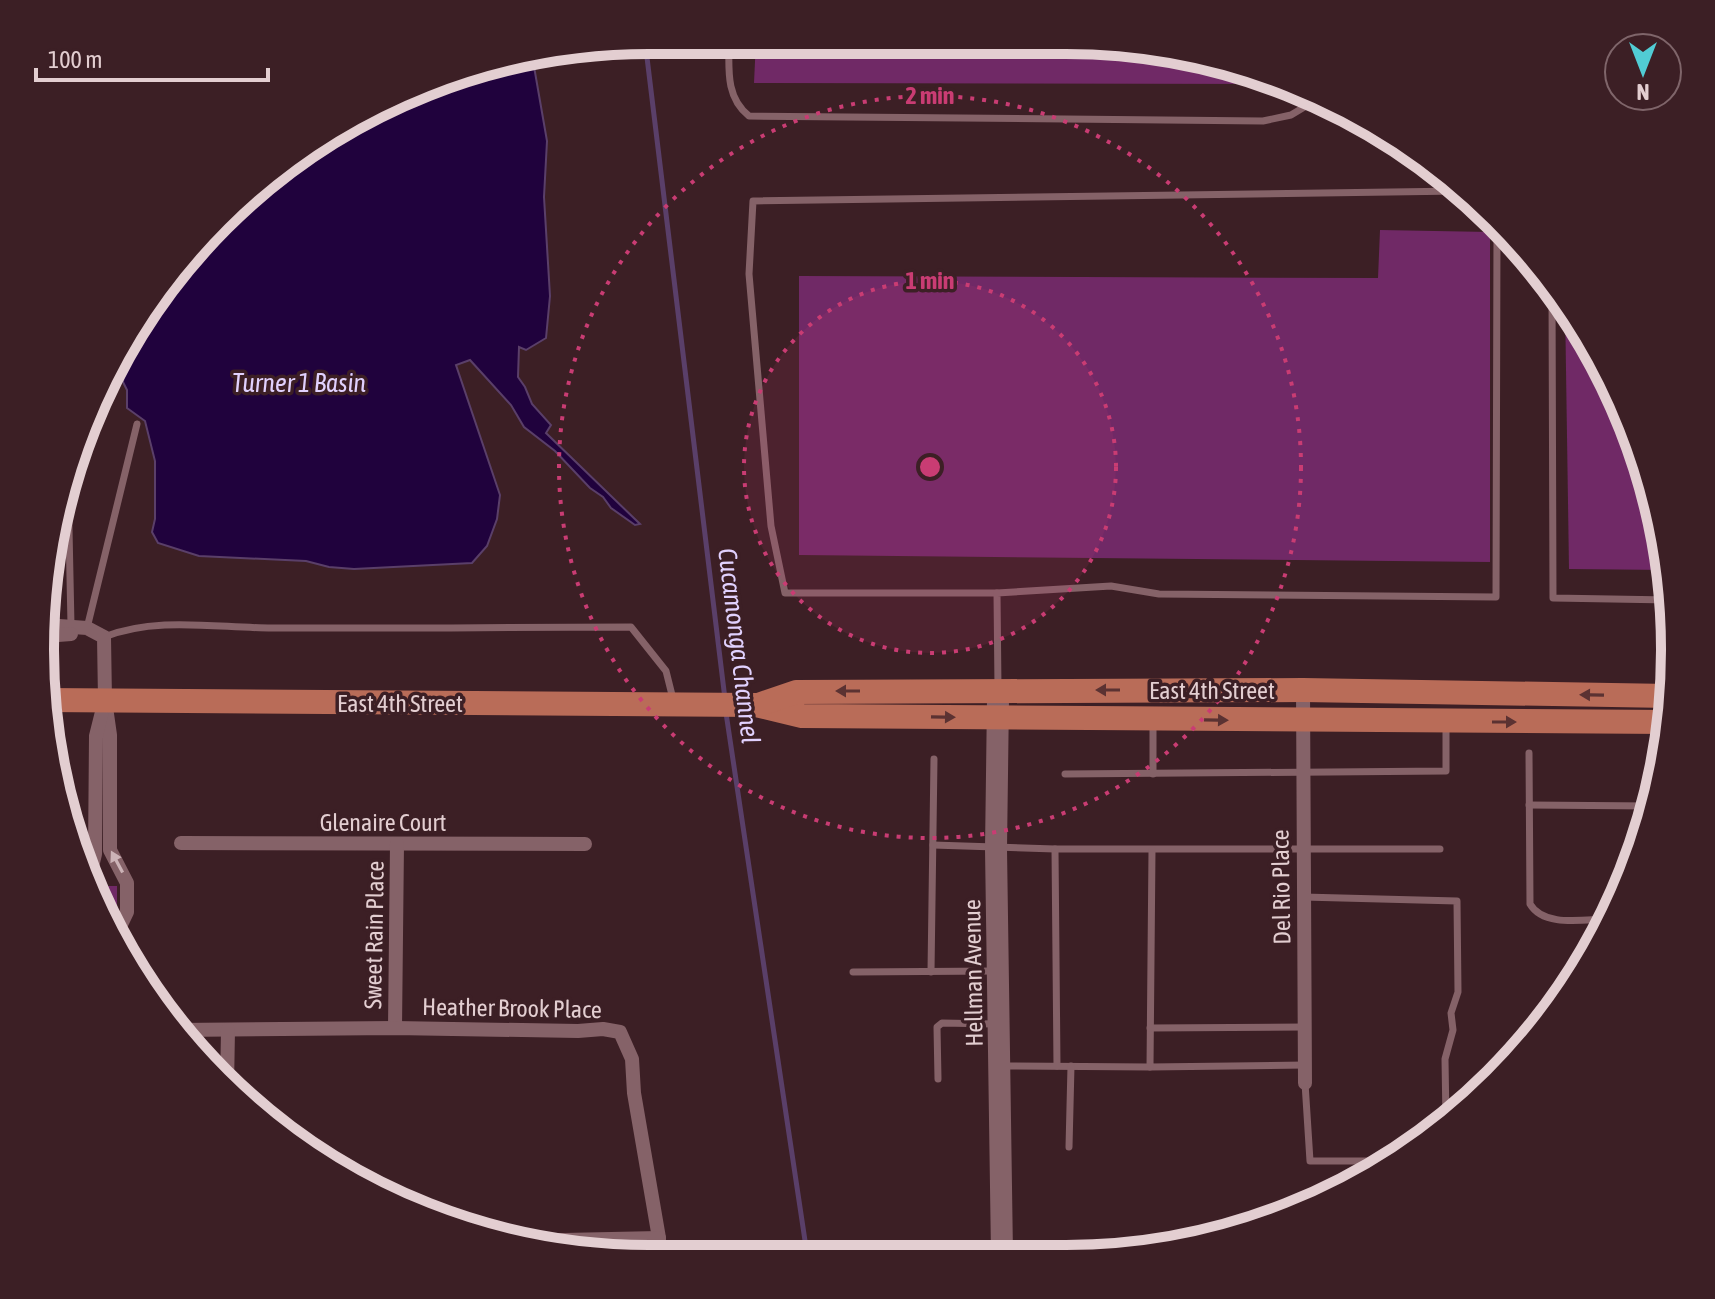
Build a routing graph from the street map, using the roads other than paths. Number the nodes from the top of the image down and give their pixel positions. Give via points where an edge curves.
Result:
1 (729, 54) edge
2 (1307, 105) edge
3 (1445, 191) edge
4 (1497, 239) edge
5 (1552, 307) edge
6 (137, 424) dead end
7 (69, 517) edge
8 (997, 593) junction
9 (1659, 600) edge
10 (55, 625) edge
11 (71, 625) junction
12 (87, 628) junction
13 (54, 636) edge
14 (104, 637) junction
15 (998, 690) junction
16 (1303, 690) junction
17 (1659, 696) edge
18 (56, 700) edge
19 (105, 700) junction
20 (674, 705) junction
21 (756, 705) junction
22 (998, 718) junction
23 (1153, 719) junction
24 (1302, 721) junction
25 (1446, 722) junction
26 (1657, 722) edge
27 (1529, 753) dead end
28 (934, 759) dead end
29 (1302, 773) junction
30 (1065, 774) dead end
31 (1153, 774) junction
32 (1529, 805) junction
33 (1640, 806) edge
34 (181, 843) dead end
35 (397, 844) junction
36 (585, 844) dead end
37 (933, 845) junction
38 (996, 849) junction
39 (1055, 849) junction
40 (1440, 849) dead end
41 (1152, 850) junction
42 (1303, 850) junction
43 (93, 861) edge
44 (1303, 897) junction
45 (1597, 919) edge
46 (121, 924) edge
47 (999, 971) junction
48 (853, 972) dead end
49 (931, 972) junction
50 (1000, 1024) junction
51 (1305, 1027) junction
52 (395, 1028) junction
53 (1150, 1028) junction
54 (192, 1030) edge
55 (228, 1030) junction
56 (1305, 1065) junction
57 (1001, 1066) junction
58 (1057, 1066) junction
59 (1071, 1066) junction
60 (1150, 1067) junction
61 (227, 1070) edge
62 (938, 1079) dead end
63 (1305, 1083) joint
64 (1446, 1107) edge
65 (1069, 1147) dead end
66 (1370, 1161) edge
67 (659, 1238) junction
68 (571, 1240) edge
69 (659, 1245) edge
70 (1002, 1245) edge

1 - 2 lane via 729,85 738,107 749,116 1263,121
3 - 8 lane via 753,201 749,274 771,526 785,593
4 - 8 lane via 1496,597 1159,594 1111,586
5 - 9 lane via 1553,598
6 - 12 lane
7 - 11 lane
8 - 15 lane
10 - 11 street
11 - 12 street
12 - 13 street
12 - 14 street
14 - 19 street
14 - 20 lane via 157,625 631,627 666,671
16 -> 15 main road, East 4th Street
15 -> 21 main road, East 4th Street via 796,692
15 - 22 street, Hellman Avenue
17 -> 16 main road, East 4th Street
16 - 24 street, Del Rio Place
18 - 19 main road, East 4th Street
19 - 20 main road, East 4th Street
19 - 43 street via 96,736
46 -> 19 street via 127,912 127,883 110,850
20 - 21 main road, East 4th Street
21 -> 22 main road, East 4th Street via 802,716
22 - 23 main road, East 4th Street
22 - 38 street, Hellman Avenue
23 -> 24 main road, East 4th Street
23 - 31 lane
24 - 25 main road, East 4th Street
24 - 29 street, Del Rio Place
25 -> 26 main road, East 4th Street
25 - 29 lane via 1446,771
27 - 32 lane
28 - 37 lane
29 - 31 lane
29 - 42 street, Del Rio Place
30 - 31 lane
32 - 33 lane
32 - 45 lane via 1530,904 1548,919
34 - 35 street, Glenaire Court
35 - 36 street, Glenaire Court
35 - 52 street, Sweet Rain Place
37 - 38 lane
37 - 49 lane
38 - 39 lane
38 - 47 street, Hellman Avenue
39 - 41 lane
39 - 58 lane
40 - 42 lane
41 - 42 lane
41 - 53 lane
42 - 44 street, Del Rio Place
44 - 51 street, Del Rio Place
44 - 64 lane via 1457,901 1458,992 1445,1059
47 - 49 lane
47 - 50 street, Hellman Avenue
48 - 49 lane
50 - 57 street, Hellman Avenue
50 - 62 lane via 937,1027
51 - 53 lane
51 - 56 street, Del Rio Place
52 - 55 street, Heather Brook Place
52 - 67 street, Heather Brook Place via 620,1032 632,1059
53 - 60 lane
54 - 55 street, Heather Brook Place
55 - 61 street
56 - 60 lane
56 - 63 street, Del Rio Place
57 - 58 lane
57 - 70 street, Hellman Avenue
58 - 59 lane
59 - 60 lane
59 - 65 lane
63 - 66 lane via 1310,1161
67 - 68 street
67 - 69 street, Heather Brook Place

